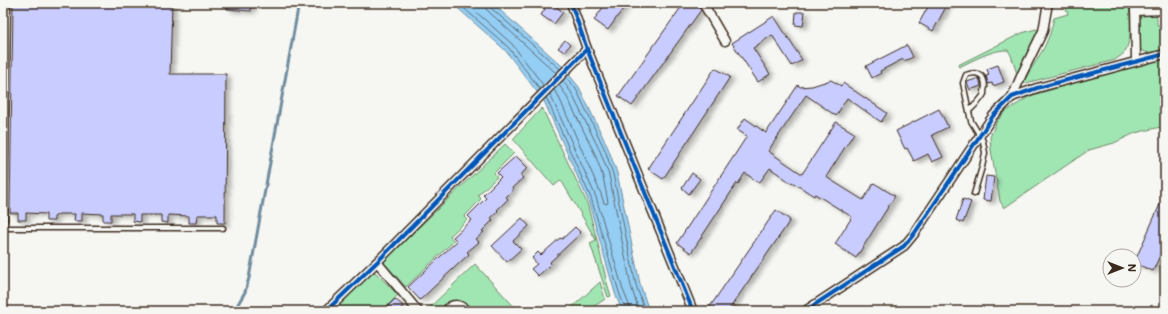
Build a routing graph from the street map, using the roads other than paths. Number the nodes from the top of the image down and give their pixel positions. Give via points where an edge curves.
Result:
1 (6, 3) edge
2 (571, 3) edge
3 (1048, 3) edge
4 (706, 4) edge
5 (1135, 7) edge
6 (1165, 10) edge
7 (725, 40) dead end
8 (587, 49) junction
9 (1165, 54) edge
10 (1136, 62) junction
11 (1012, 97) junction
12 (969, 111) junction
13 (980, 134) junction
14 (974, 194) dead end
15 (3, 220) edge
16 (3, 228) edge
17 (223, 228) dead end
18 (377, 262) junction
19 (326, 311) edge
20 (418, 311) edge
21 (446, 311) edge
22 (467, 311) edge
23 (693, 311) edge
24 (805, 311) edge

1 - 15 street
2 - 8 street
3 - 11 street via 1043,31
4 - 7 street
5 - 6 street
5 - 10 street
8 - 18 street
8 - 23 street
9 - 10 street
10 - 11 street
11 - 13 street
12 - 12 lane via 984,93 985,84 980,74 966,75 963,83
12 - 13 lane via 971,121
13 - 14 lane via 985,152
13 - 24 street via 904,246
16 - 17 lane
18 - 19 street
18 - 20 street
21 - 22 street via 449,306 457,304

